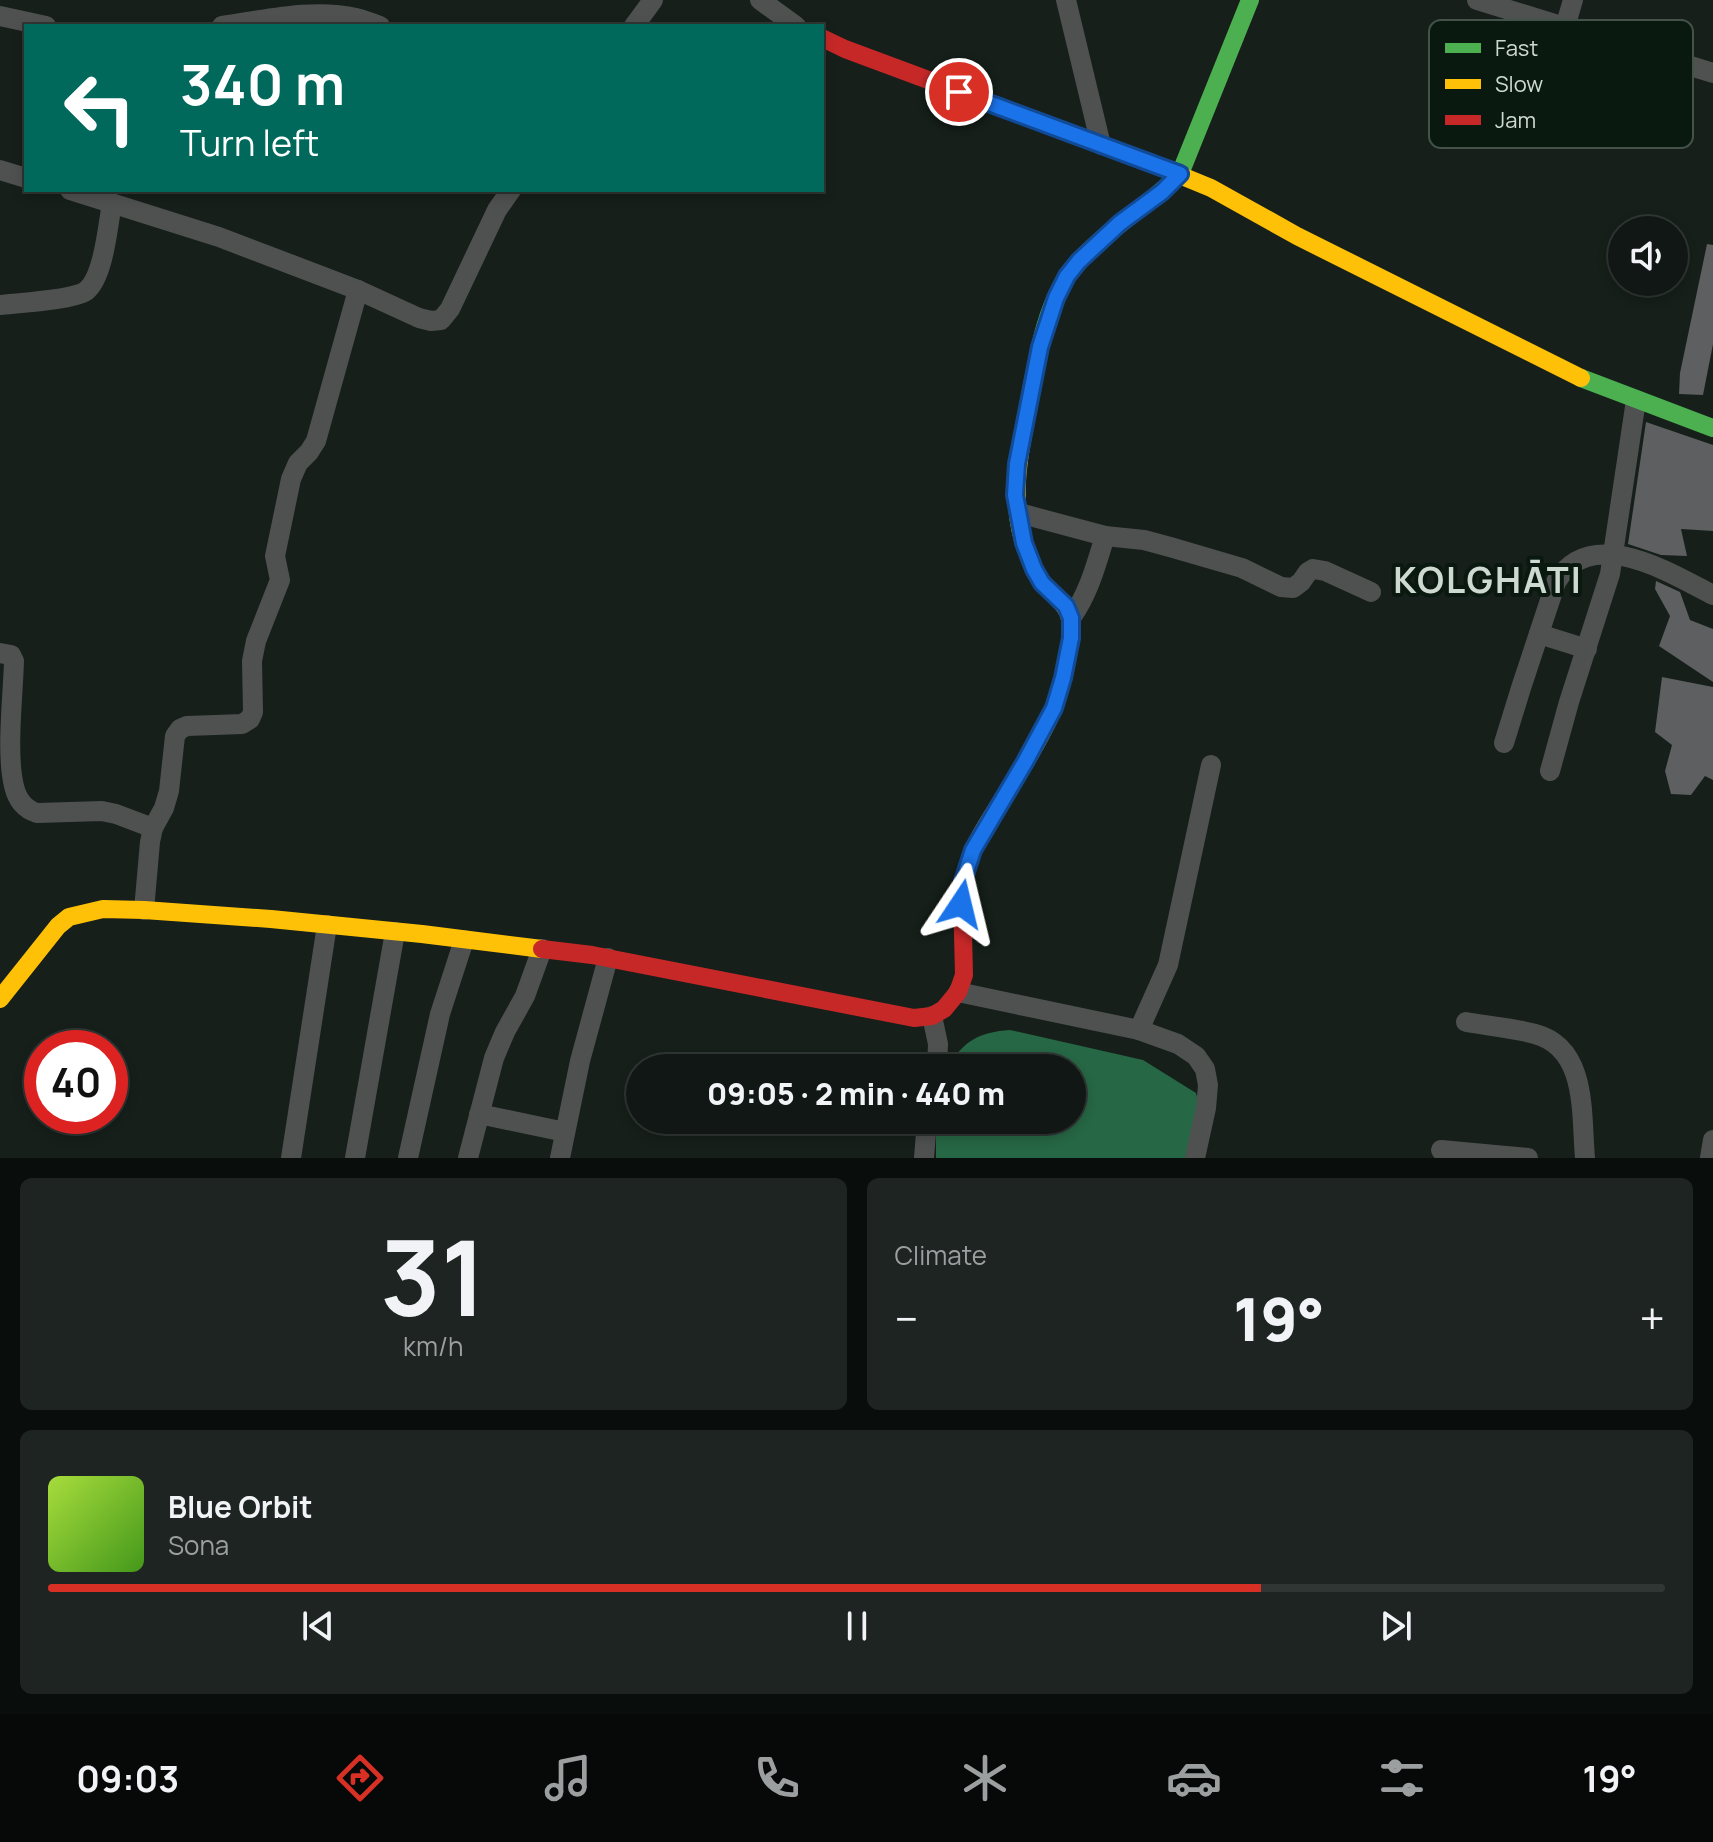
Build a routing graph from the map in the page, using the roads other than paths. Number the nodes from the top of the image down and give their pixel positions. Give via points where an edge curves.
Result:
1 (653, 0) edge
2 (760, 0) edge
3 (1066, 0) edge
4 (1250, 0) edge
5 (1477, 0) edge
6 (1573, 0) edge
7 (0, 16) edge
8 (1542, 20) edge
9 (1567, 20) edge
10 (37, 24) edge
11 (237, 24) edge
12 (374, 24) edge
13 (635, 24) edge
14 (793, 24) edge
15 (824, 39) edge
16 (1693, 67) edge
17 (1713, 73) edge
18 (1101, 145) junction
19 (0, 170) edge
20 (1180, 174) junction
21 (24, 177) edge
22 (76, 192) edge
23 (510, 192) edge
24 (112, 203) junction
25 (358, 290) junction
26 (0, 305) edge
27 (1636, 400) junction
28 (1713, 428) edge
29 (1019, 513) junction
30 (1105, 536) junction
31 (1614, 554) junction
32 (1371, 592) dead end
33 (1713, 595) edge
34 (1071, 618) junction
35 (1539, 634) junction
36 (1587, 649) junction
37 (0, 653) edge
38 (1504, 743) dead end
39 (1211, 765) dead end
40 (1550, 771) dead end
41 (153, 828) junction
42 (144, 910) junction
43 (327, 925) junction
44 (395, 932) junction
45 (464, 940) junction
46 (542, 949) junction
47 (608, 958) junction
48 (958, 992) junction
49 (0, 999) edge
50 (932, 1016) junction
51 (1466, 1022) dead end
52 (1139, 1030) junction
53 (938, 1054) edge
54 (479, 1114) junction
55 (565, 1132) junction
56 (926, 1134) edge
57 (1713, 1140) edge
58 (1441, 1150) dead end
59 (291, 1158) edge
60 (355, 1158) edge
61 (408, 1158) edge
62 (468, 1158) edge
63 (560, 1158) edge
64 (924, 1158) edge
65 (1195, 1158) edge
66 (1528, 1158) edge
67 (1585, 1158) edge
68 (1710, 1158) edge

1 - 13 street
2 - 14 street
3 - 18 street
4 - 20 street
5 - 8 street
6 - 9 street
7 - 10 street
11 - 12 street via 335,15
15 - 18 street
16 - 17 street
18 - 20 street
19 - 21 street
20 - 27 street via 1581,378
20 - 29 street via 1079,261 1056,298 1040,347 1017,464
22 - 24 street
23 - 25 street via 441,320 419,318
24 - 25 street
24 - 26 street via 100,268 85,292
25 - 41 street via 316,441 291,479 275,556 280,580 252,661 253,712 242,724 180,729 169,791
27 - 28 street
27 - 31 street
29 - 30 street
29 - 34 street via 1034,569
30 - 32 street via 1170,547 1242,568 1281,587 1293,588 1313,569
30 - 34 street via 1089,589
31 - 33 street
31 - 35 street via 1583,557 1564,569
31 - 36 street
34 - 48 street via 1054,708 973,850 963,881 964,975
35 - 36 street
35 - 38 street
36 - 40 street
37 - 41 street via 14,661 12,768 20,801 37,813 102,811
39 - 52 street via 1168,965
41 - 42 street
42 - 43 street
42 - 49 street via 103,909 69,917
43 - 44 street
43 - 59 street
44 - 45 street
44 - 60 street
45 - 46 street
45 - 61 street via 440,1014
46 - 47 street
46 - 54 street via 494,1058
47 - 50 street via 888,1014
47 - 55 street
48 - 50 street
48 - 52 street
50 - 53 street
51 - 67 street via 1537,1034 1564,1051 1581,1098
52 - 65 street via 1178,1044 1205,1069 1206,1108
54 - 55 street
54 - 62 street
55 - 63 street
56 - 64 street
57 - 68 street
58 - 66 street

